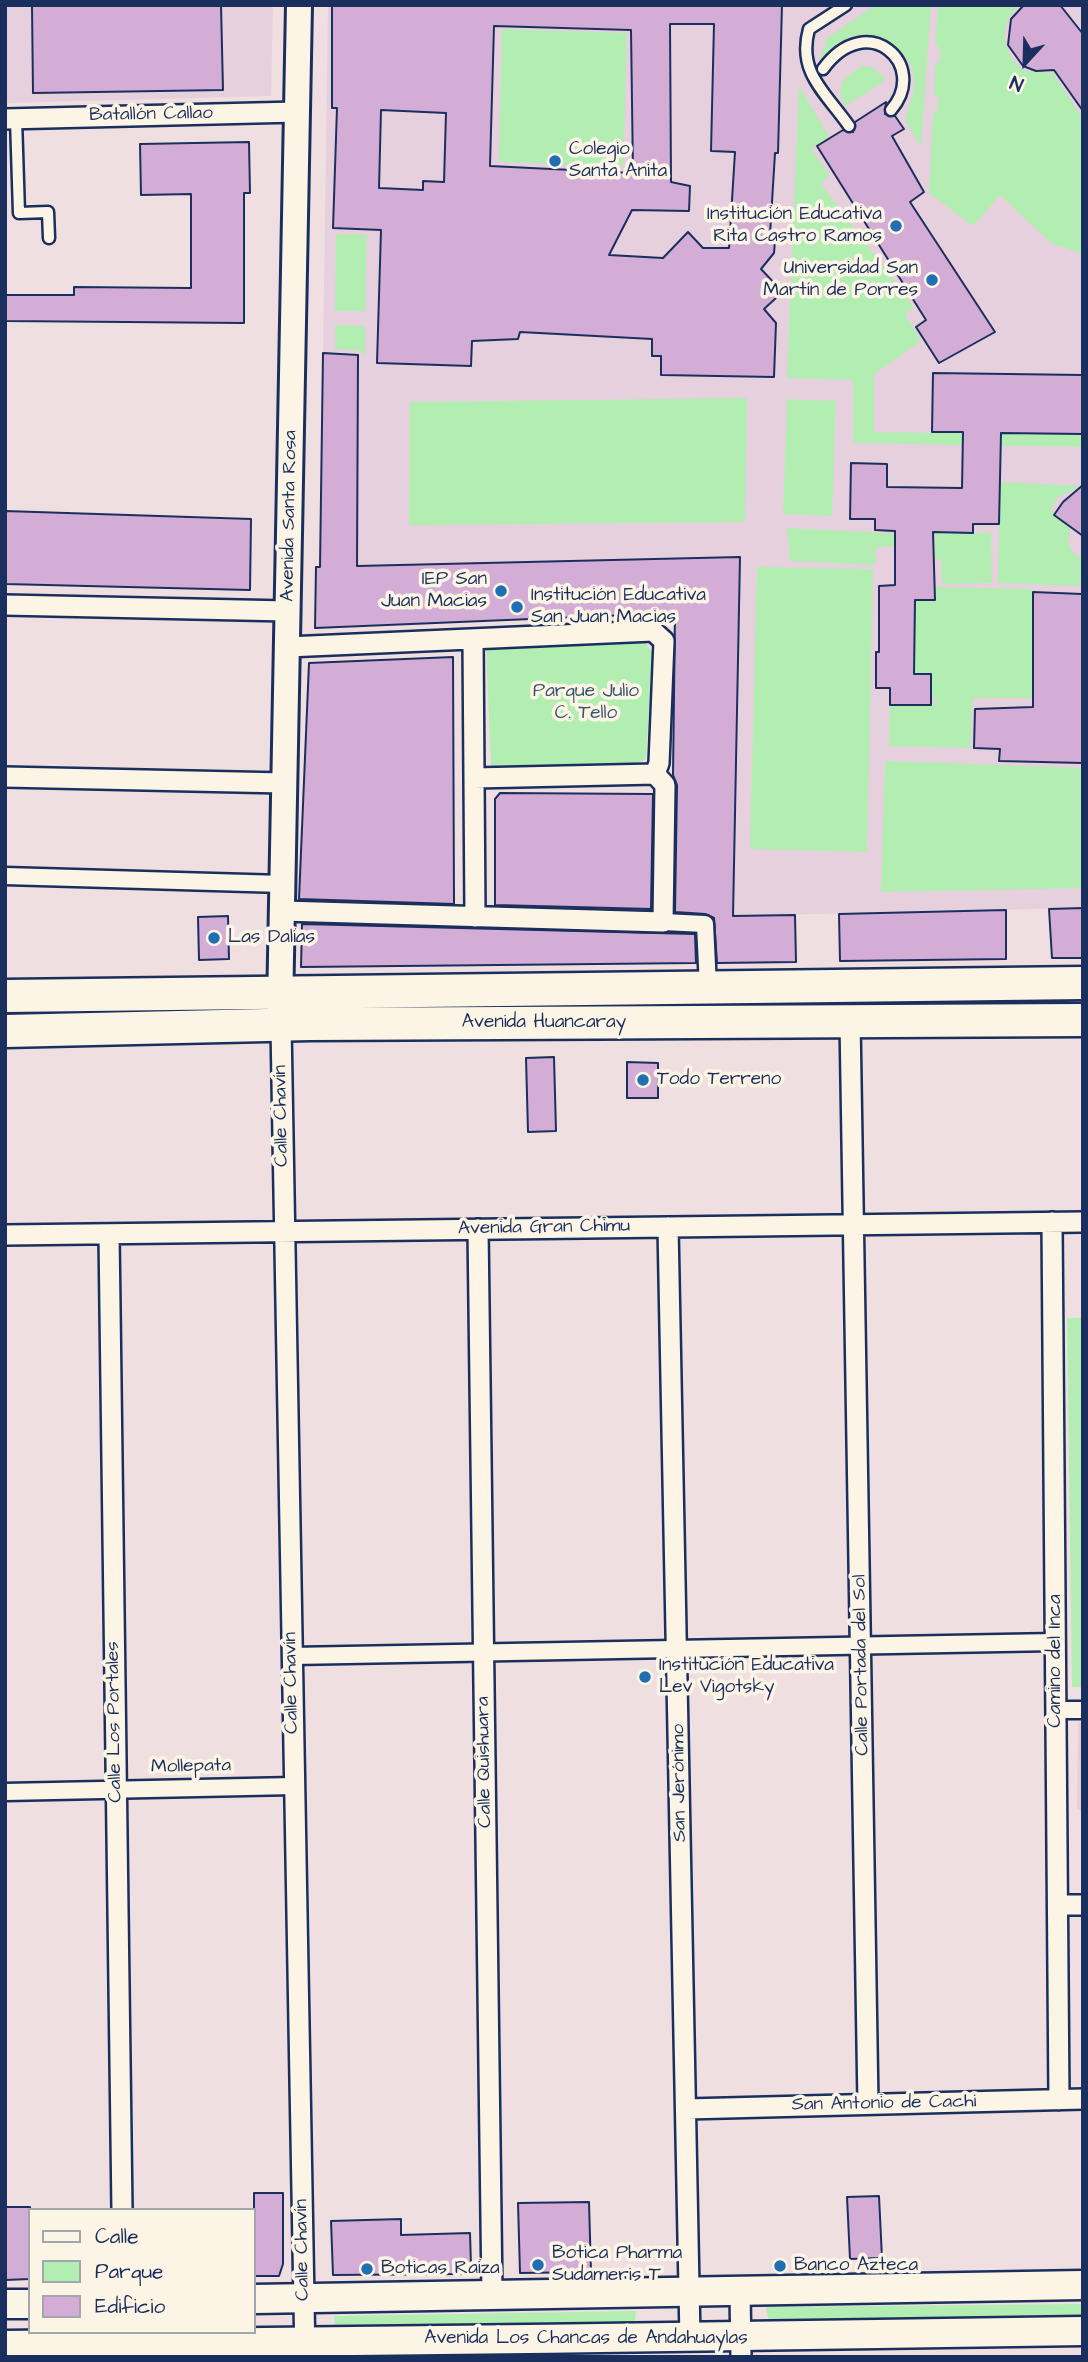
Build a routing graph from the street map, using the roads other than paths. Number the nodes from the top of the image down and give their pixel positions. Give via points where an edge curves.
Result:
1 (299, 5) edge
2 (846, 5) edge
3 (823, 69) dead end
4 (891, 110) dead end
5 (297, 112) junction
6 (11, 119) edge
7 (849, 126) dead end
8 (49, 239) dead end
9 (5, 605) edge
10 (288, 611) junction
11 (472, 639) junction
12 (287, 647) junction
13 (655, 774) junction
14 (5, 777) edge
15 (474, 778) junction
16 (284, 783) junction
17 (5, 876) edge
18 (283, 884) junction
19 (282, 911) junction
20 (475, 917) junction
21 (663, 922) junction
22 (1083, 983) edge
23 (708, 987) junction
24 (280, 992) junction
25 (5, 996) edge
26 (1083, 1020) edge
27 (850, 1021) junction
28 (281, 1026) junction
29 (5, 1031) edge
30 (1052, 1222) junction
31 (1083, 1222) edge
32 (852, 1225) junction
33 (668, 1227) junction
34 (478, 1229) junction
35 (284, 1231) junction
36 (109, 1234) junction
37 (5, 1235) edge
38 (1055, 1642) junction
39 (862, 1646) junction
40 (678, 1647) junction
41 (484, 1651) junction
42 (292, 1656) junction
43 (1056, 1710) junction
44 (1083, 1710) edge
45 (294, 1786) junction
46 (116, 1790) junction
47 (5, 1792) edge
48 (1058, 1905) junction
49 (1083, 1905) edge
50 (1083, 2099) edge
51 (1059, 2100) junction
52 (868, 2104) junction
53 (686, 2109) junction
54 (122, 2208) edge
55 (1083, 2285) edge
56 (690, 2291) junction
57 (740, 2291) junction
58 (492, 2294) junction
59 (304, 2298) junction
60 (256, 2299) edge
61 (5, 2304) edge
62 (28, 2304) edge
63 (1083, 2331) edge
64 (690, 2338) junction
65 (5, 2346) edge
66 (305, 2348) edge
67 (741, 2348) edge

1 - 5 street, Avenida Santa Rosa
2 - 7 lane via 809,29 804,49 806,66
3 - 4 lane via 840,48 853,42 880,44 891,52 904,75 903,89
5 - 6 street, Batallón Callao
5 - 10 street, Avenida Santa Rosa
6 - 8 lane via 19,213 48,212
9 - 10 street
10 - 12 street, Avenida Santa Rosa
11 - 12 street
11 - 13 street via 653,631 660,635 664,641
11 - 15 street
12 - 16 street, Avenida Santa Rosa
13 - 15 street
13 - 21 street via 665,785
14 - 16 street
15 - 20 street
16 - 18 street, Avenida Santa Rosa
17 - 18 street
18 - 19 street, Avenida Santa Rosa
19 - 20 street
19 - 24 street, Avenida Santa Rosa
20 - 21 street
21 - 23 street via 705,924
22 - 23 main road, Avenida Huancaray
23 - 24 main road, Avenida Huancaray
24 - 25 main road, Avenida Huancaray
24 - 28 street, Avenida Santa Rosa
26 - 27 main road, Avenida Huancaray
27 - 28 main road, Avenida Huancaray
27 - 32 street, Calle Portada del Sol
28 - 29 main road, Avenida Huancaray
28 - 35 street, Calle Chavín
30 - 31 street, Avenida Gran Chimu
30 - 32 street, Avenida Gran Chimu
30 - 38 street, Camino del Inca
32 - 33 street, Avenida Gran Chimu
32 - 39 street, Calle Portada del Sol
33 - 34 street, Avenida Gran Chimu
33 - 40 street, San Jerónimo
34 - 35 street, Avenida Gran Chimu
34 - 41 street, Calle Quishuara
35 - 36 street, Avenida Gran Chimu
35 - 42 street, Calle Chavín
36 - 37 street, Avenida Gran Chimu
36 - 46 street, Calle Los Portales
38 - 39 street
38 - 43 street, Camino del Inca
39 - 40 street
39 - 52 street, Calle Portada del Sol
40 - 41 street
40 - 53 street, San Jerónimo
41 - 42 street
41 - 58 street, Calle Quishuara
42 - 45 street, Calle Chavín
43 - 44 street
43 - 48 street, Camino del Inca
45 - 46 street, Mollepata
45 - 59 street, Calle Chavín
46 - 47 street, Mollepata
46 - 54 street, Calle Los Portales
48 - 49 street
48 - 51 street, Camino del Inca
50 - 51 street, San Antonio de Cachi
51 - 52 street, San Antonio de Cachi
52 - 53 street, San Antonio de Cachi
53 - 56 street, San Jerónimo
55 - 57 main road
56 - 57 main road
56 - 58 main road
56 - 64 street, San Jerónimo
57 - 67 street
58 - 59 main road
59 - 60 main road
59 - 66 street, Calle Chavín
61 - 62 main road
63 - 67 main road, Avenida Los Chancas de Andahuaylas
64 - 66 main road, Avenida Los Chancas de Andahuaylas
64 - 67 main road, Avenida Los Chancas de Andahuaylas
65 - 66 main road, Avenida Los Chancas de Andahuaylas

